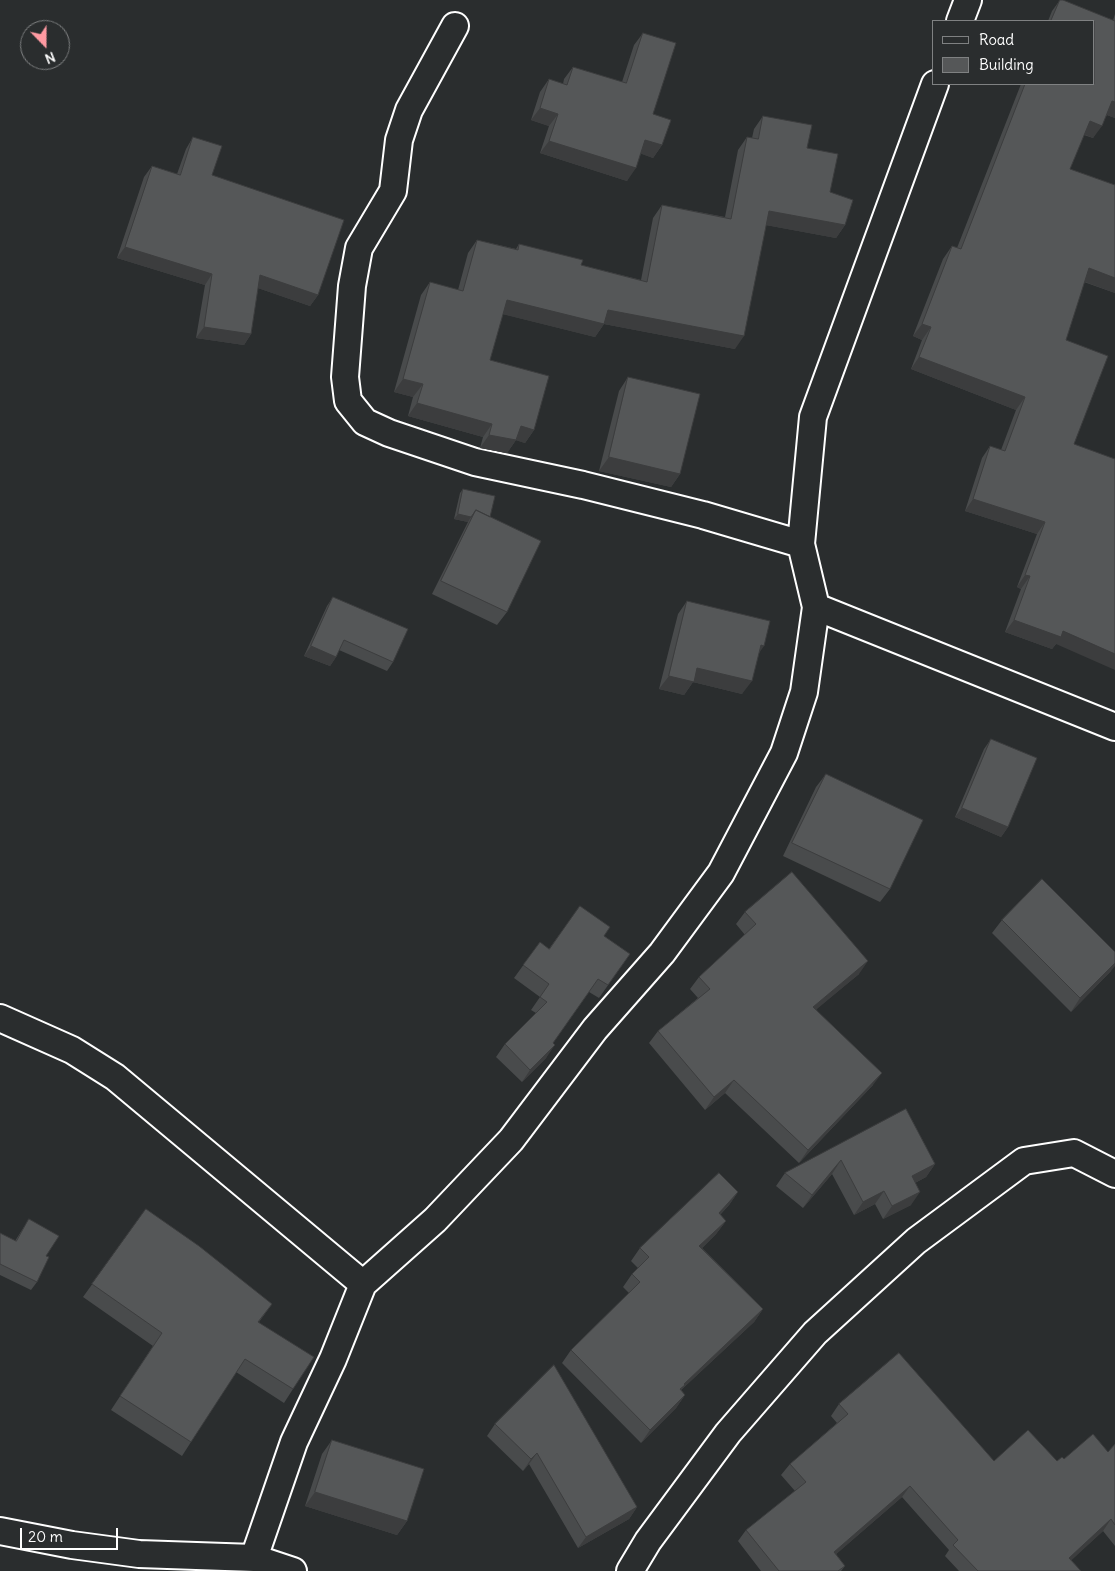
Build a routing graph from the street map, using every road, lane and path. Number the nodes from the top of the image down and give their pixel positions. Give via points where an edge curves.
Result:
1 (968, 0) edge
2 (960, 20) edge
3 (455, 26) dead end
4 (935, 85) edge
5 (800, 544) junction
6 (816, 607) junction
7 (1115, 727) edge
8 (0, 1018) edge
9 (1115, 1174) edge
10 (363, 1284) junction
11 (0, 1530) edge
12 (254, 1558) junction
13 (293, 1571) edge
14 (630, 1571) edge

1 - 2 street
3 - 5 street via 409,110 399,140 393,191 359,248 352,286 346,368 348,401 364,422 475,462 684,510
4 - 5 street via 813,417
5 - 6 street
6 - 7 street
6 - 10 street via 804,692 784,753 720,873 662,953 595,1029 511,1140 435,1220
8 - 10 street via 72,1050 116,1078
9 - 14 street via 1074,1153 1024,1161 916,1241 816,1333 728,1433 648,1541
10 - 12 street via 333,1360 294,1442
11 - 12 street via 72,1545 139,1554
12 - 13 street

